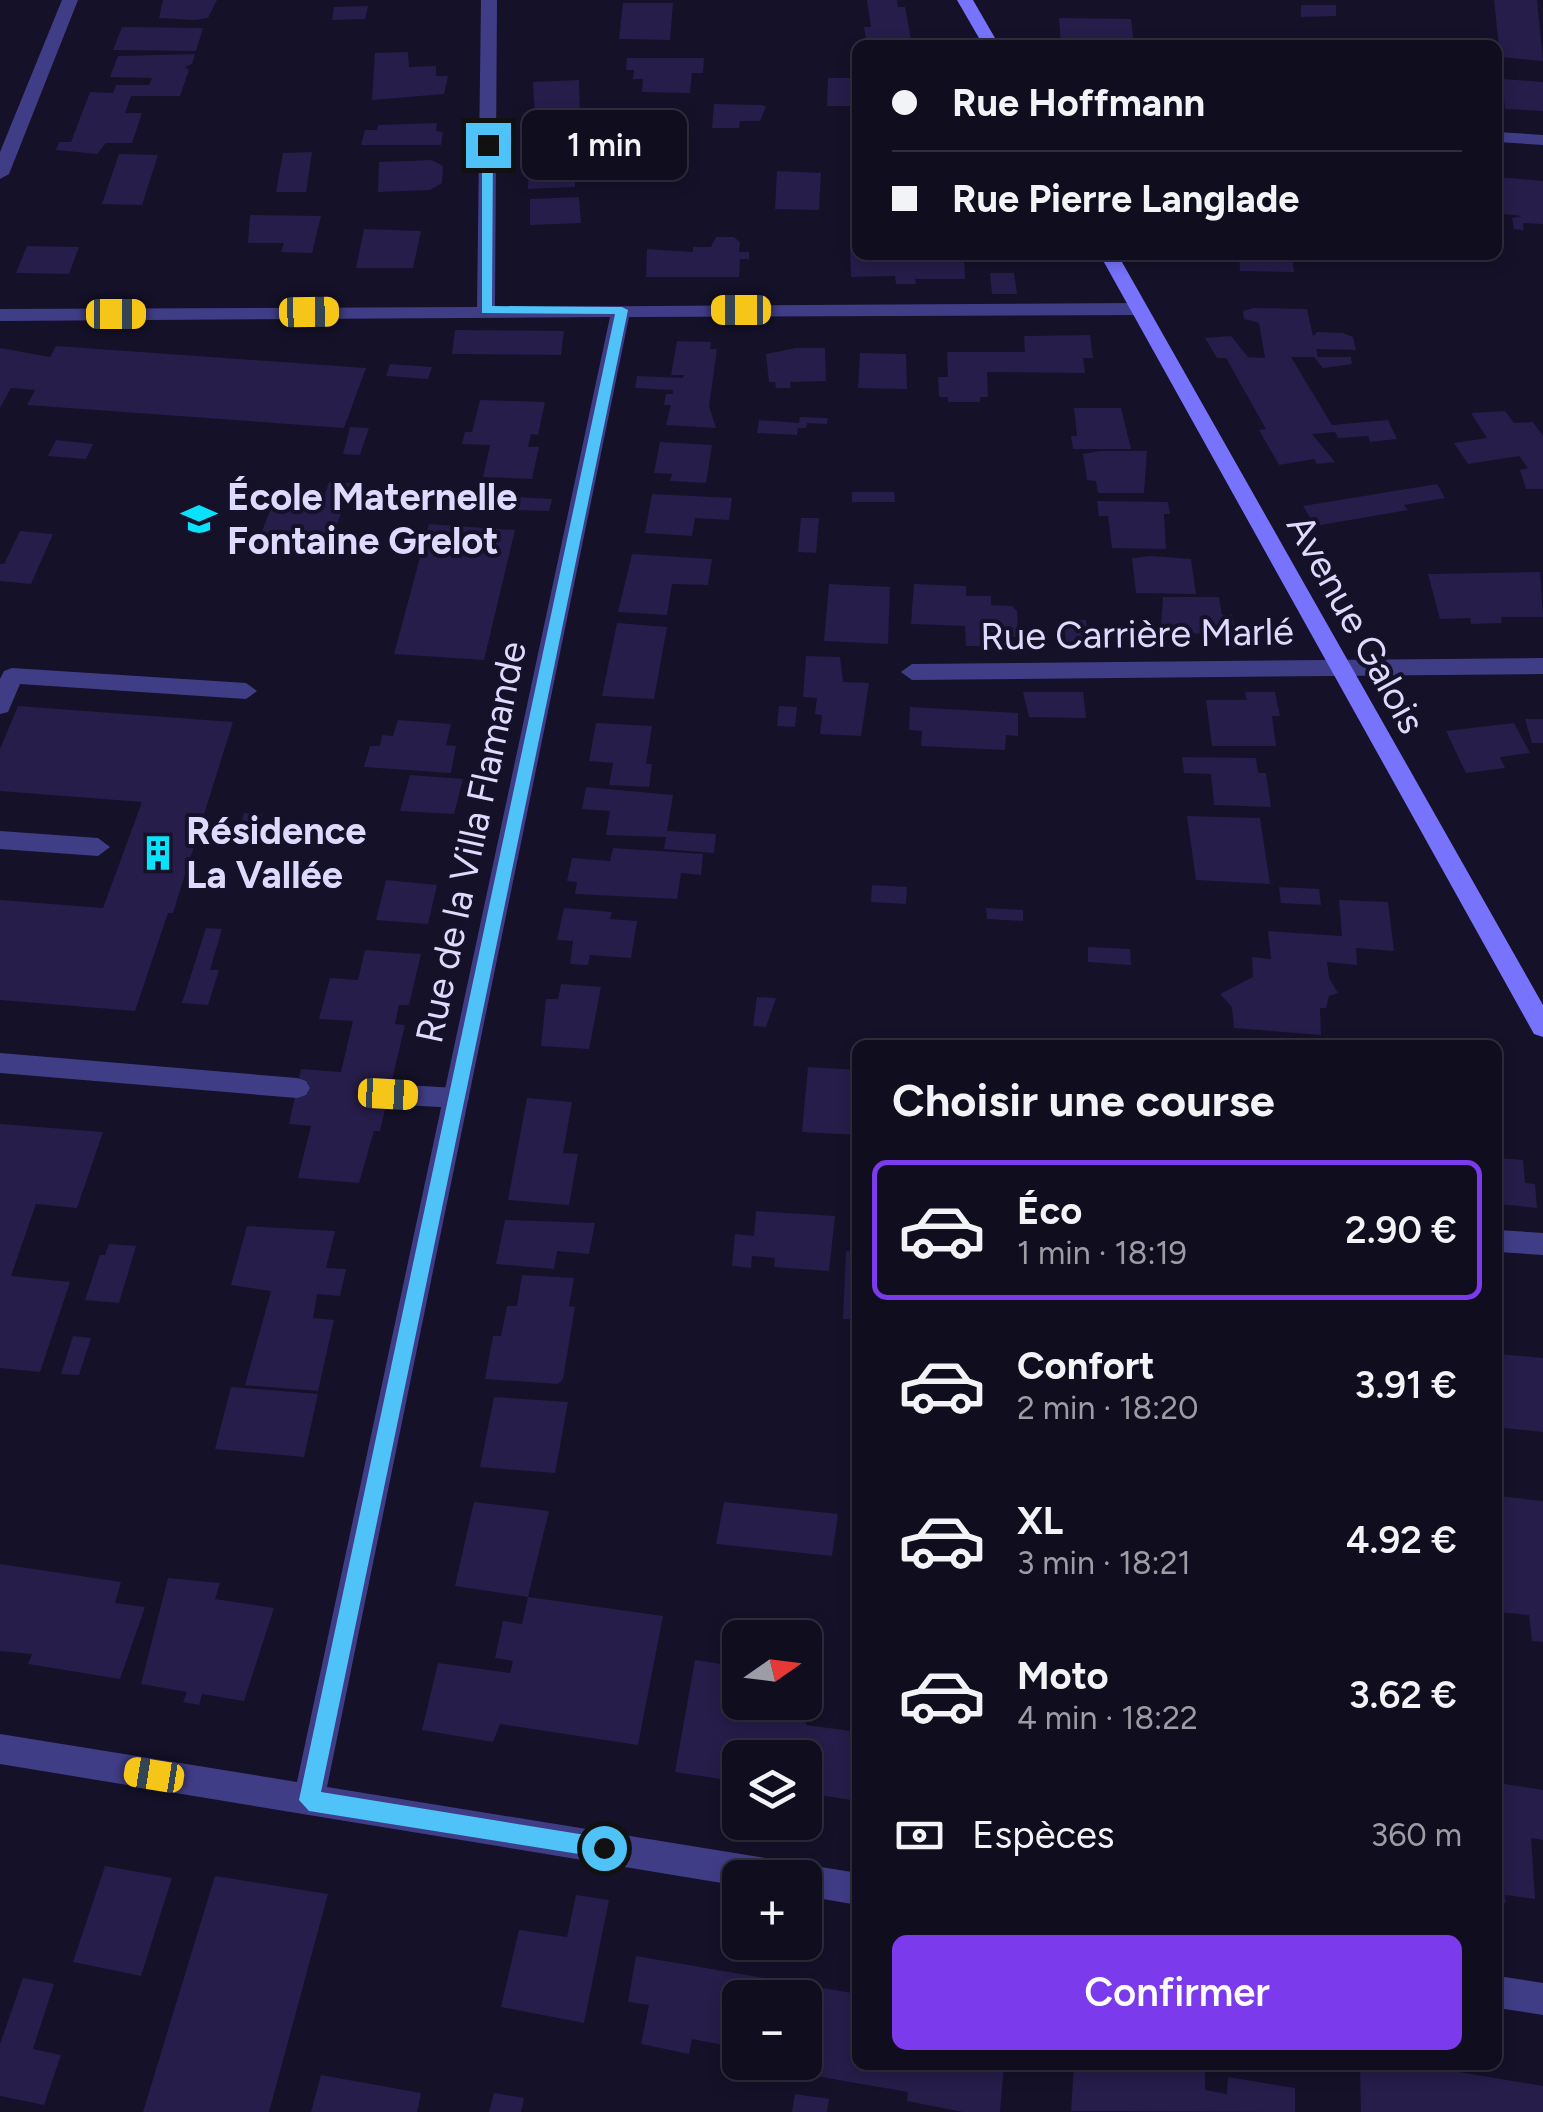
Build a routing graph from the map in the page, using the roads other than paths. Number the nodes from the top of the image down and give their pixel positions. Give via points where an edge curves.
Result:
1 (70, 0) edge
2 (490, 0) edge
3 (965, 0) edge
4 (988, 40) edge
5 (1502, 137) edge
6 (1543, 140) edge
7 (0, 174) edge
8 (1112, 260) edge
9 (1139, 309) junction
10 (486, 310) junction
11 (622, 310) junction
12 (0, 314) edge
13 (1543, 666) edge
14 (1339, 667) junction
15 (912, 672) dead end
16 (246, 691) dead end
17 (0, 706) edge
18 (0, 840) edge
19 (98, 847) dead end
20 (1543, 1027) edge
21 (0, 1064) edge
22 (297, 1088) dead end
23 (388, 1094) dead end
24 (456, 1098) junction
25 (1502, 1241) edge
26 (1543, 1244) edge
27 (0, 1749) edge
28 (309, 1800) junction
29 (722, 1867) edge
30 (822, 1883) edge
31 (852, 1888) edge
32 (1502, 1993) edge
33 (1543, 1999) edge

1 - 7 street
2 - 10 street
3 - 4 main road
5 - 6 street
8 - 9 main road, Avenue Galois
9 - 11 street
9 - 14 main road, Avenue Galois
10 - 11 street
10 - 12 street
11 - 24 street, Rue de la Villa Flamande
13 - 14 street, Rue Carrière Marlé
14 - 15 street, Rue Carrière Marlé
14 - 20 main road, Avenue Galois
16 - 17 street via 12,676
18 - 19 street
21 - 22 street
23 - 24 street
24 - 28 street, Rue de la Villa Flamande
25 - 26 street
27 - 28 street
28 - 29 street
30 - 31 street
32 - 33 street

